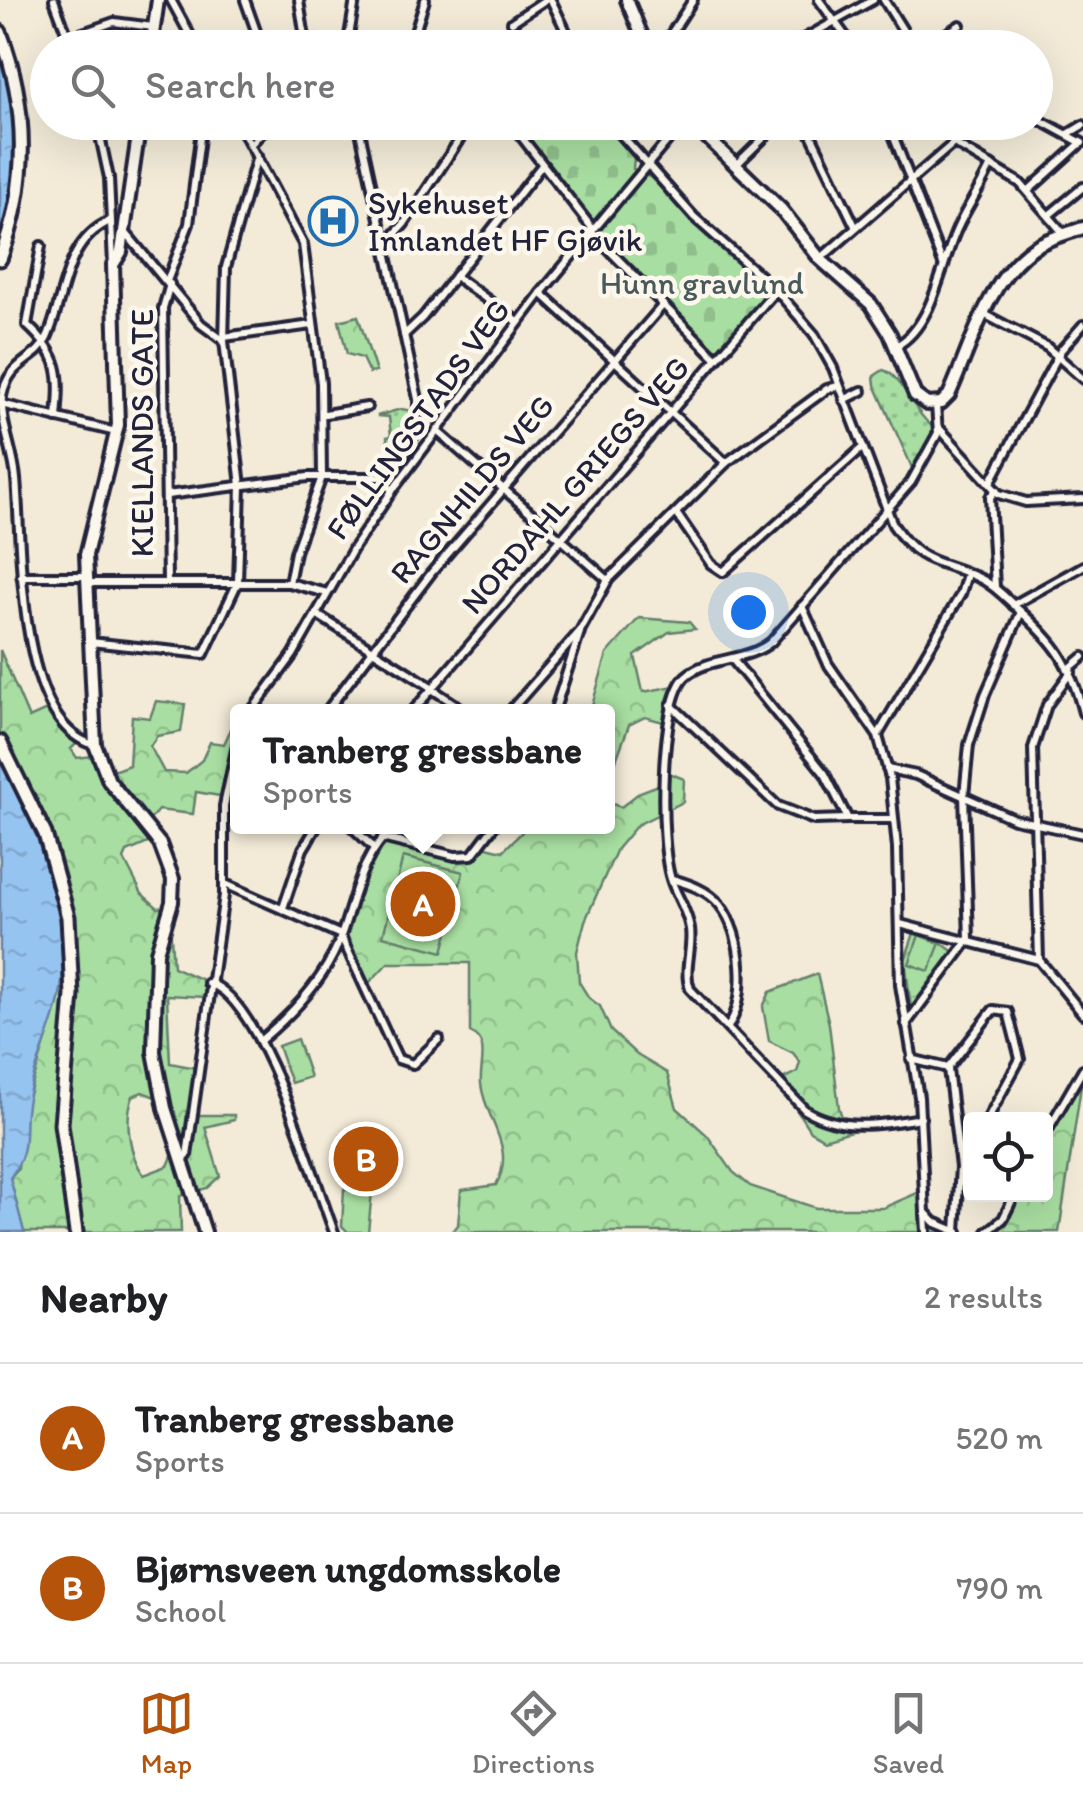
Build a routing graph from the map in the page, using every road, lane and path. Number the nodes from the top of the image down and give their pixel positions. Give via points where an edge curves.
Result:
1 (54, 0) edge
2 (158, 0) edge
3 (171, 0) edge
4 (245, 0) edge
5 (299, 0) edge
6 (356, 0) edge
7 (425, 0) edge
8 (548, 0) edge
9 (626, 0) edge
10 (693, 0) edge
11 (819, 0) edge
12 (873, 0) edge
13 (884, 0) edge
14 (836, 20) junction
15 (512, 22) dead end
16 (960, 26) dead end
17 (154, 27) junction
18 (65, 30) edge
19 (91, 30) edge
20 (154, 30) edge
21 (187, 30) edge
22 (256, 30) edge
23 (303, 30) edge
24 (350, 30) edge
25 (416, 30) edge
26 (564, 30) edge
27 (639, 30) edge
28 (674, 30) edge
29 (818, 30) edge
30 (842, 30) edge
31 (903, 30) edge
32 (953, 30) edge
33 (0, 32) edge
34 (1053, 126) edge
35 (1083, 126) edge
36 (1068, 134) junction
37 (101, 140) edge
38 (137, 140) edge
39 (200, 140) edge
40 (249, 140) edge
41 (255, 140) edge
42 (362, 140) edge
43 (459, 140) edge
44 (523, 140) edge
45 (625, 140) edge
46 (669, 140) edge
47 (708, 140) edge
48 (762, 140) edge
49 (814, 140) edge
50 (894, 140) edge
51 (960, 142) joint
52 (1082, 143) edge
53 (251, 144) junction
54 (257, 156) junction
55 (646, 164) junction
56 (542, 165) junction
57 (736, 165) junction
58 (991, 165) junction
59 (908, 182) junction
60 (1083, 187) edge
61 (1028, 191) junction
62 (1049, 215) junction
63 (110, 221) junction
64 (855, 226) junction
65 (1083, 228) edge
66 (591, 230) junction
67 (124, 232) junction
68 (1064, 234) junction
69 (41, 246) dead end
70 (384, 246) junction
71 (0, 258) edge
72 (820, 259) junction
73 (113, 264) junction
74 (943, 264) junction
75 (455, 276) junction
76 (168, 282) junction
77 (776, 290) junction
78 (541, 293) junction
79 (663, 305) junction
80 (984, 314) junction
81 (518, 322) junction
82 (312, 325) junction
83 (1083, 325) edge
84 (404, 335) junction
85 (224, 339) junction
86 (46, 342) junction
87 (896, 346) junction
88 (1059, 355) junction
89 (716, 358) junction
90 (614, 362) junction
91 (1083, 379) edge
92 (838, 386) junction
93 (862, 391) dead end
94 (844, 400) junction
95 (0, 404) edge
96 (936, 404) junction
97 (366, 407) dead end
98 (671, 412) junction
99 (325, 414) junction
100 (57, 418) junction
101 (2, 428) edge
102 (939, 428) junction
103 (437, 431) junction
104 (117, 432) junction
105 (863, 448) junction
106 (726, 463) junction
107 (322, 477) junction
108 (382, 477) junction
109 (241, 486) junction
110 (993, 486) junction
111 (392, 491) junction
112 (502, 492) junction
113 (167, 495) junction
114 (1083, 498) edge
115 (886, 508) junction
116 (676, 513) junction
117 (565, 539) junction
118 (1083, 566) edge
119 (967, 574) junction
120 (21, 576) junction
121 (87, 580) junction
122 (608, 580) junction
123 (167, 582) junction
124 (238, 582) junction
125 (289, 584) junction
126 (995, 588) junction
127 (328, 593) junction
128 (1013, 605) junction
129 (802, 606) junction
130 (1021, 612) junction
131 (316, 614) junction
132 (580, 631) junction
133 (90, 642) junction
134 (371, 649) junction
135 (1083, 657) edge
136 (733, 660) junction
137 (1070, 670) junction
138 (433, 688) junction
139 (256, 704) edge
140 (332, 704) edge
141 (419, 704) edge
142 (456, 704) edge
143 (516, 704) edge
144 (557, 704) edge
145 (670, 704) junction
146 (1083, 713) edge
147 (878, 736) junction
148 (0, 742) edge
149 (95, 745) junction
150 (887, 769) junction
151 (230, 780) edge
152 (964, 796) junction
153 (848, 819) junction
154 (894, 820) junction
155 (1033, 825) junction
156 (312, 834) edge
157 (359, 834) edge
158 (385, 834) edge
159 (489, 834) edge
160 (1083, 834) edge
161 (381, 838) junction
162 (373, 847) junction
163 (670, 878) junction
164 (225, 884) junction
165 (283, 908) junction
166 (900, 924) junction
167 (340, 935) junction
168 (969, 939) junction
169 (1039, 960) junction
170 (208, 983) junction
171 (1083, 1014) edge
172 (904, 1025) junction
173 (728, 1027) junction
174 (439, 1039) dead end
175 (261, 1040) junction
176 (912, 1060) junction
177 (948, 1068) junction
178 (1083, 1070) edge
179 (991, 1112) edge
180 (921, 1118) junction
181 (1053, 1120) edge
182 (963, 1147) edge
183 (958, 1151) junction
184 (183, 1160) junction
185 (1011, 1202) edge
186 (927, 1215) junction
187 (76, 1232) edge
188 (204, 1232) edge
189 (334, 1232) edge
190 (926, 1232) edge
191 (957, 1232) edge
192 (988, 1232) edge

1 - 18 street
2 - 17 main road
3 - 21 street
4 - 22 street
5 - 23 street
6 - 24 street
7 - 25 street
8 - 15 street
8 - 26 street
9 - 27 main road
10 - 28 street
11 - 14 street
12 - 14 street
13 - 31 street
14 - 29 street
14 - 30 street
16 - 32 street
17 - 19 street via 114,22
17 - 20 main road
33 - 71 highway via 18,95 22,151 16,206
34 - 36 street
35 - 36 street
36 - 52 street
37 - 63 street
38 - 67 main road
39 - 76 street, KIELLANDS GATE via 189,224
40 - 53 street
41 - 53 street
42 - 70 street
43 - 70 street
44 - 56 street
45 - 55 street
46 - 55 street, FØLLINGSTADS VEG
47 - 57 main road
48 - 57 street
49 - 64 street
50 - 59 street
51 - 58 street
51 - 59 street
52 - 61 street
53 - 54 street
54 - 82 street via 304,244
54 - 85 street via 226,267
55 - 66 street, FØLLINGSTADS VEG
55 - 77 street
56 - 66 street
56 - 75 street
57 - 72 main road
58 - 61 street
58 - 74 street
59 - 64 street
59 - 74 street
60 - 62 street
61 - 62 street
62 - 68 street
63 - 73 street
63 - 86 street via 70,266
64 - 72 street
65 - 68 main road
66 - 78 street, FØLLINGSTADS VEG
66 - 79 street
67 - 73 main road
67 - 76 street
68 - 80 main road via 1024,255
69 - 86 street via 26,325
70 - 84 street
72 - 87 main road via 871,304
73 - 104 main road
74 - 87 street via 919,323
75 - 81 street
75 - 84 street
76 - 85 street via 201,324
76 - 113 street, KIELLANDS GATE
77 - 89 street, NORDAHL GRIEGS VEG
77 - 92 street via 814,334
78 - 81 street, FØLLINGSTADS VEG
78 - 90 street
79 - 89 street
79 - 90 street, RAGNHILDS VEG
80 - 88 street
80 - 96 main road via 949,395
81 - 103 street, FØLLINGSTADS VEG
82 - 85 street
82 - 99 street
83 - 88 street
84 - 108 street via 418,394 417,424 401,461
85 - 109 street
86 - 95 street via 10,370
86 - 100 street via 57,364
87 - 96 main road via 917,398
88 - 91 street
88 - 110 street
89 - 98 street, NORDAHL GRIEGS VEG
90 - 98 street
90 - 112 street, RAGNHILDS VEG
92 - 94 street
92 - 106 street
93 - 94 street
94 - 105 street
95 - 100 street
95 - 101 street
96 - 102 street
97 - 99 street
98 - 106 street
98 - 117 street, NORDAHL GRIEGS VEG
99 - 107 street
100 - 104 street
101 - 120 street via 16,476
102 - 110 street
102 - 115 street via 911,482
103 - 111 street, FØLLINGSTADS VEG
103 - 112 street
104 - 121 main road via 89,535
105 - 115 street
105 - 116 street via 723,572
106 - 116 street
107 - 108 street
107 - 109 street
107 - 125 street
108 - 111 street
109 - 113 street
109 - 124 street
110 - 114 street via 1026,502
110 - 126 street
111 - 127 street, FØLLINGSTADS VEG
112 - 117 street
112 - 134 street, RAGNHILDS VEG
113 - 123 street, KIELLANDS GATE
115 - 119 street via 914,552
115 - 129 street
116 - 122 street
117 - 122 street
117 - 138 street, NORDAHL GRIEGS VEG
118 - 128 street via 1019,595
119 - 126 street
119 - 147 street
120 - 121 street
120 - 149 street via 40,687 80,739
121 - 123 street
121 - 133 main road
122 - 132 street
123 - 124 street
124 - 125 street
124 - 133 street via 204,654
125 - 127 street
126 - 128 street
127 - 131 street, FØLLINGSTADS VEG
128 - 130 street
129 - 136 street via 764,648
129 - 147 street via 824,656
130 - 137 street via 1060,650
130 - 152 street via 976,718
131 - 134 street
131 - 139 street, FØLLINGSTADS VEG
132 - 143 street
132 - 144 street
133 - 149 main road
134 - 138 street
134 - 140 street, RAGNHILDS VEG
135 - 137 street
136 - 145 street via 685,677
136 - 153 street via 824,774
137 - 146 street
137 - 155 street via 1047,706 1033,748
138 - 141 street, NORDAHL GRIEGS VEG
138 - 142 street
145 - 153 street via 778,806 814,820
145 - 163 street via 664,742
147 - 150 street
148 - 187 highway via 45,834 68,917 72,994 61,1124
149 - 184 main road via 108,781 160,844 173,879 157,947 154,1052
150 - 152 street
150 - 154 street
151 - 164 street via 222,820
152 - 155 street
152 - 168 street
153 - 154 street
154 - 166 street
155 - 160 street
155 - 169 street
156 - 165 street
157 - 162 street
158 - 161 street
159 - 161 street via 472,855 455,856
161 - 162 street
162 - 167 street
163 - 173 street via 689,924 688,984
163 - 173 street via 705,892 728,922 740,1004
164 - 165 street
164 - 170 street
165 - 167 street
166 - 168 street
166 - 172 street
167 - 174 street via 398,1059 413,1064
167 - 175 street via 307,995
168 - 169 street
168 - 172 street
169 - 171 street
170 - 175 street via 236,1000
170 - 184 street
172 - 176 street
173 - 180 street via 820,1119 855,1126
175 - 189 street
176 - 177 street
176 - 180 street
177 - 179 street via 994,1010 1008,1012 1020,1058
177 - 183 street
178 - 181 street
180 - 186 street
182 - 183 street
183 - 191 street
184 - 188 main road
185 - 192 street
186 - 190 street
186 - 191 street

